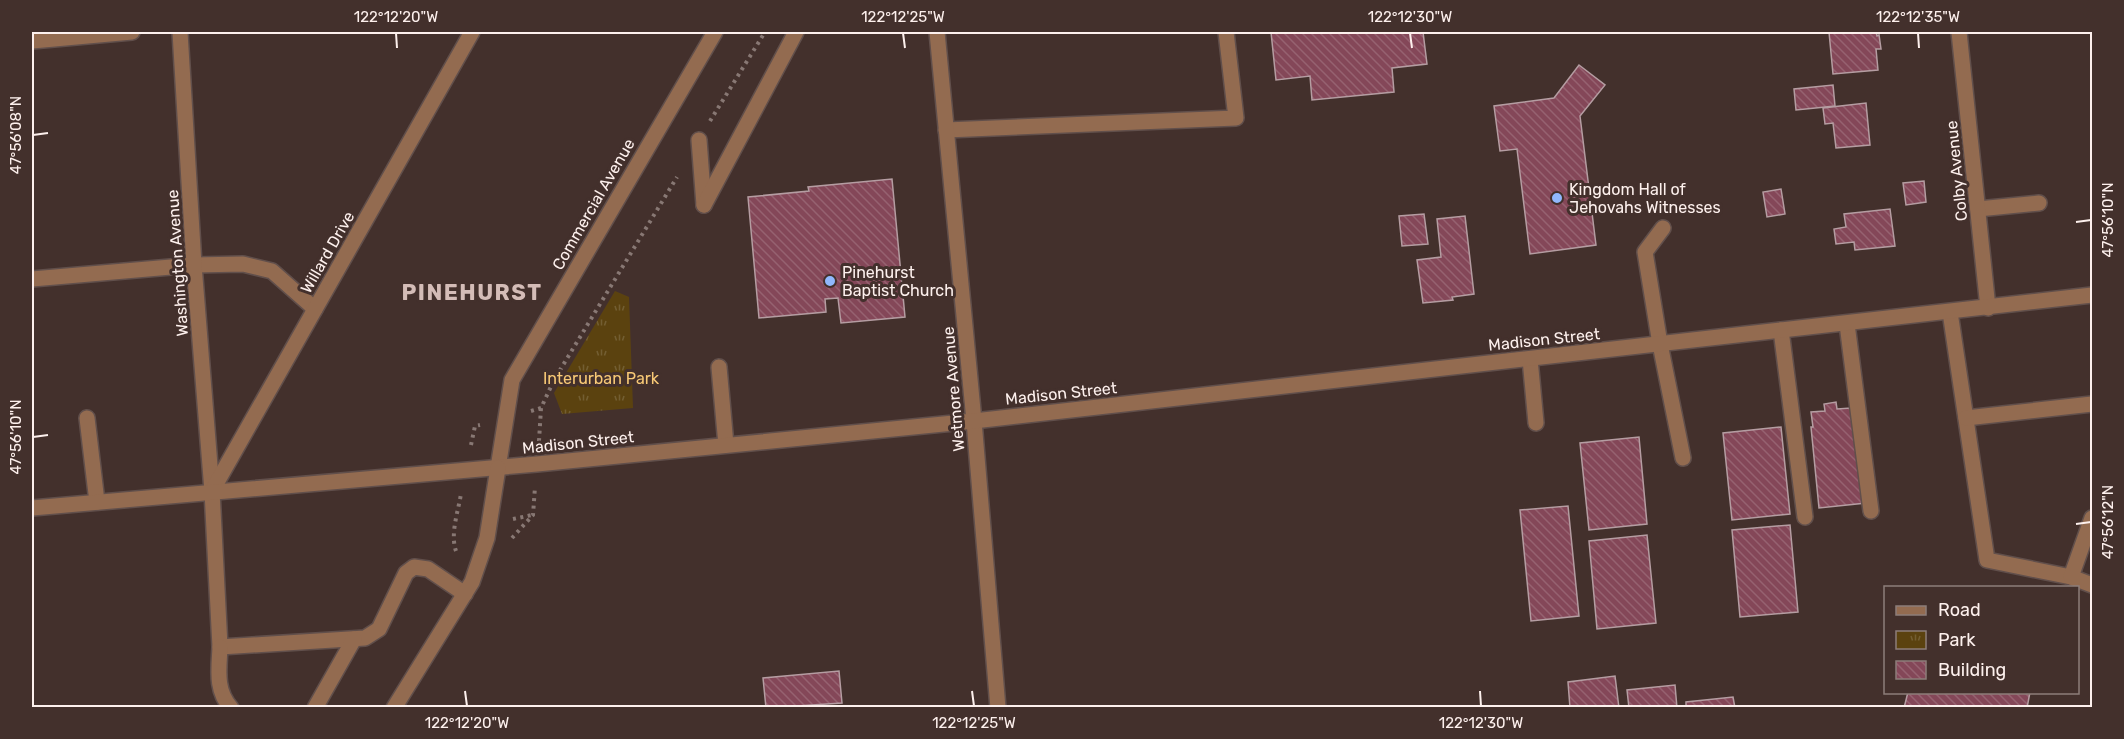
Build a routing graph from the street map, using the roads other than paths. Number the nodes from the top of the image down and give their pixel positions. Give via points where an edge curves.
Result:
1 (132, 32) edge
2 (180, 32) edge
3 (472, 32) edge
4 (715, 32) edge
5 (796, 32) edge
6 (937, 32) edge
7 (1226, 32) edge
8 (1959, 32) edge
9 (32, 41) edge
10 (946, 130) junction
11 (699, 140) road end
12 (2039, 203) dead end
13 (1978, 209) junction
14 (1663, 228) dead end
15 (194, 265) junction
16 (32, 279) edge
17 (2092, 295) edge
18 (1988, 308) junction
19 (315, 309) junction
20 (1950, 312) junction
21 (1847, 324) junction
22 (1782, 330) junction
23 (1659, 344) junction
24 (1530, 359) junction
25 (719, 367) dead end
26 (2092, 404) edge
27 (87, 418) dead end
28 (1966, 418) junction
29 (974, 421) junction
30 (1536, 423) dead end
31 (726, 445) junction
32 (1683, 458) dead end
33 (498, 468) junction
34 (212, 491) junction
35 (97, 502) junction
36 (32, 508) edge
37 (1871, 511) dead end
38 (1805, 517) dead end
39 (2092, 519) edge
40 (2071, 577) junction
41 (2092, 585) edge
42 (465, 594) junction
43 (354, 639) junction
44 (220, 647) junction
45 (231, 708) edge
46 (315, 708) edge
47 (394, 708) edge
48 (998, 708) edge

1 - 9 street
2 - 15 street, Washington Avenue
3 - 19 street, Willard Drive
4 - 33 street, Commercial Avenue via 512,380
5 - 11 street via 704,205
6 - 10 street, Wetmore Avenue
7 - 10 street via 1236,118
8 - 13 street, Colby Avenue
10 - 29 street, Wetmore Avenue
12 - 13 street
13 - 18 street, Colby Avenue
14 - 23 street via 1645,252
15 - 16 street
15 - 19 street via 243,264 272,271
15 - 34 street, Washington Avenue
17 - 18 street, Madison Street
18 - 20 street, Madison Street
19 - 34 street, Willard Drive
20 - 21 street, Madison Street
20 - 28 street
21 - 22 street, Madison Street
21 - 37 street
22 - 23 street, Madison Street
22 - 38 street
23 - 24 street, Madison Street
23 - 32 street
24 - 29 street, Madison Street
24 - 30 street
25 - 31 street
26 - 28 street
27 - 35 street
28 - 40 street via 1988,560
29 - 31 street, Madison Street
29 - 48 street, Wetmore Avenue
31 - 33 street, Madison Street
33 - 34 street, Madison Street
33 - 42 street, Commercial Avenue via 487,538
34 - 35 street, Madison Street
34 - 44 street, Washington Avenue
35 - 36 street, Madison Street
39 - 40 street
40 - 41 street
42 - 43 street via 428,569 414,567 406,573 379,629 365,638
42 - 47 street, Commercial Avenue
43 - 44 street
43 - 46 street
44 - 45 street, Washington Avenue via 219,688

